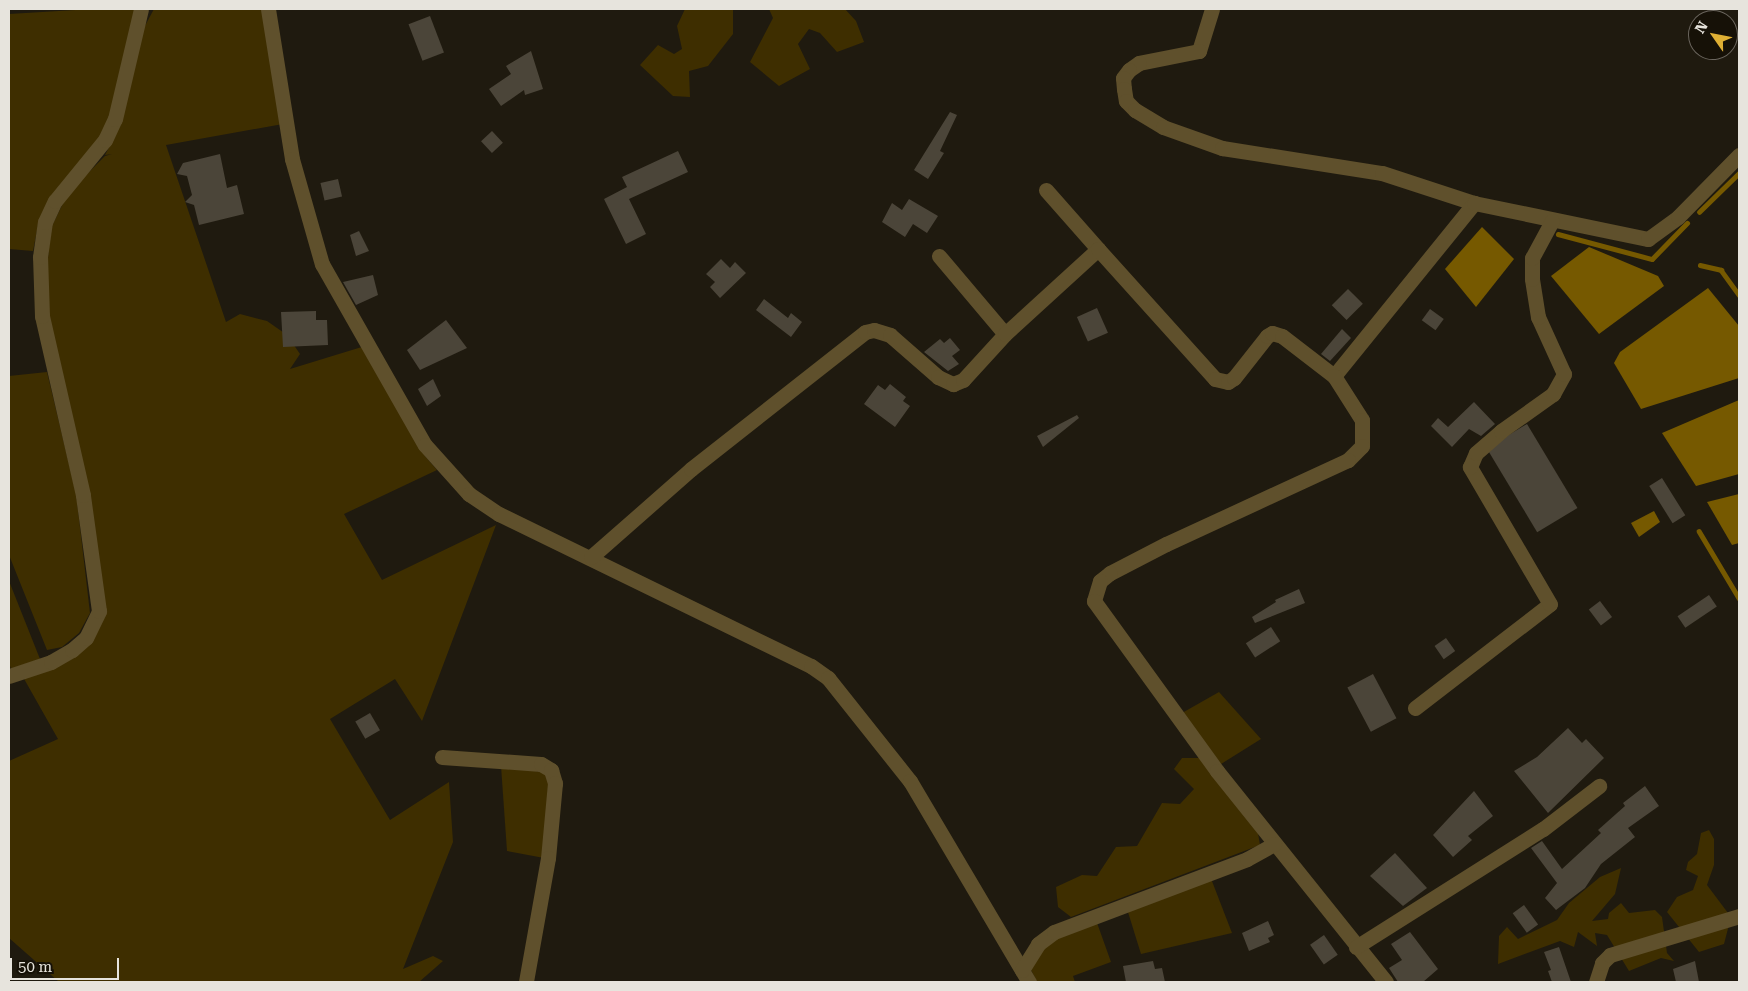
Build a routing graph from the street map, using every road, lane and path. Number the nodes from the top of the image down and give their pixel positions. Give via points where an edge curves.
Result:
1 (141, 9) edge
2 (268, 9) edge
3 (1212, 9) edge
4 (1739, 155) edge
5 (1046, 190) dead end
6 (1474, 203) junction
7 (1552, 220) junction
8 (1098, 249) junction
9 (939, 256) dead end
10 (1005, 334) junction
11 (1334, 376) junction
12 (591, 557) junction
13 (9, 676) edge
14 (1415, 708) dead end
15 (442, 757) dead end
16 (1599, 786) dead end
17 (1274, 844) junction
18 (1739, 916) edge
19 (1356, 947) junction
20 (1025, 976) edge
21 (526, 982) edge
22 (1386, 982) edge
23 (1596, 982) edge

1 - 13 street via 115,119 104,140 55,202 45,222 40,257 42,316 83,495 99,611 86,638 72,650 51,662
2 - 12 street via 292,159 322,264 424,445 469,494 499,514
3 - 6 street via 1199,51 1144,61 1129,70 1123,78 1124,90 1126,101 1134,110 1164,127 1222,148 1382,173
4 - 7 street via 1678,217 1648,239
5 - 8 street
6 - 7 street
6 - 11 street
7 - 14 street via 1532,258 1532,279 1538,317 1564,374 1553,394 1501,431 1476,453 1470,467 1550,604
8 - 10 street
8 - 11 street via 1215,379 1228,382 1234,378 1272,333 1282,336
9 - 10 street
10 - 12 street via 970,374 953,384 938,378 890,335 874,330 865,332 691,470
11 - 17 street via 1362,420 1364,438 1357,452 1348,460 1166,544 1110,574 1094,591 1100,613
12 - 20 street via 811,666 828,678 910,781
15 - 21 street via 540,764 551,770 555,783 548,858
16 - 19 street via 1534,834
17 - 19 street
17 - 20 street via 1247,859 1054,932 1034,949
18 - 23 street via 1610,956 1602,963
19 - 22 street

